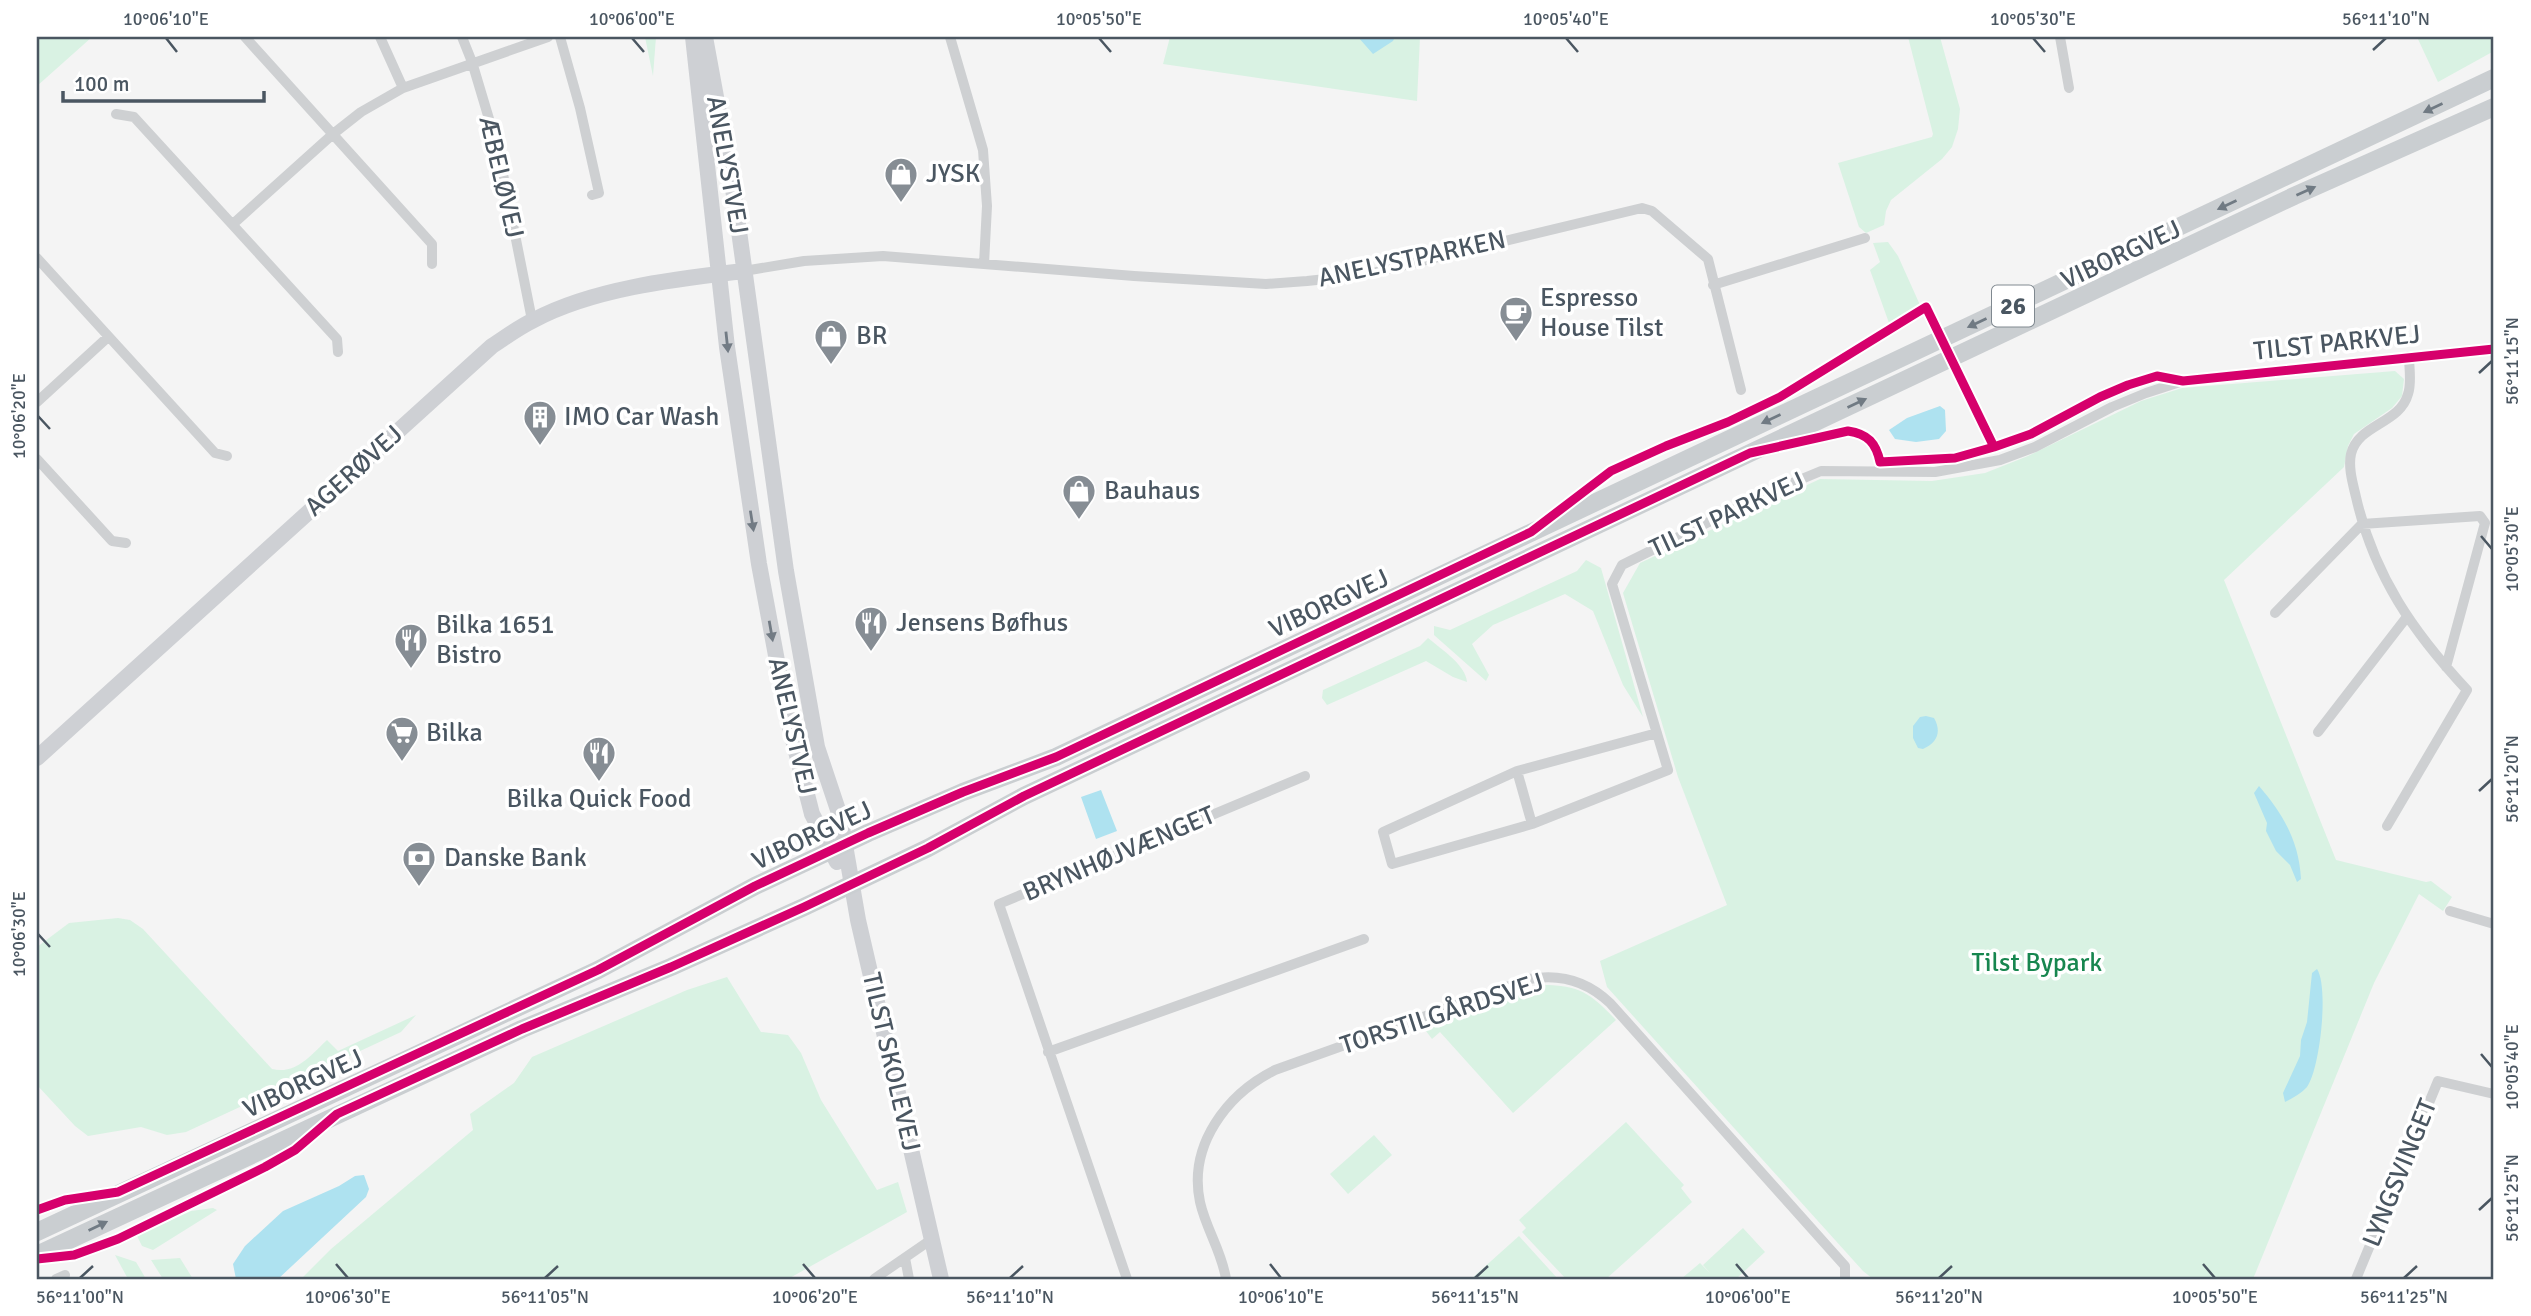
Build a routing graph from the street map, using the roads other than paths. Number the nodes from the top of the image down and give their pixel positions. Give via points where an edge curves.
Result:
1 (245, 37) edge
2 (380, 37) edge
3 (462, 37) edge
4 (548, 37) edge
5 (560, 37) edge
6 (692, 37) edge
7 (705, 37) edge
8 (950, 37) edge
9 (2060, 37) edge
10 (472, 62) junction
11 (2494, 78) edge
12 (403, 88) junction
13 (2069, 88) dead end
14 (2494, 107) edge
15 (116, 114) dead end
16 (333, 134) junction
17 (592, 195) dead end
18 (233, 224) junction
19 (1866, 238) dead end
20 (37, 258) edge
21 (432, 264) dead end
22 (984, 264) junction
23 (744, 271) junction
24 (720, 274) junction
25 (1713, 285) junction
26 (532, 320) junction
27 (108, 337) junction
28 (2494, 349) edge
29 (338, 352) dead end
30 (2409, 356) junction
31 (1741, 390) dead end
32 (37, 402) edge
33 (227, 456) dead end
34 (37, 459) edge
35 (2362, 524) junction
36 (127, 543) dead end
37 (2275, 613) dead end
38 (2406, 618) junction
39 (2446, 667) junction
40 (2318, 732) dead end
41 (1657, 733) junction
42 (37, 758) edge
43 (1517, 771) junction
44 (1306, 776) dead end
45 (1532, 824) junction
46 (2388, 826) dead end
47 (837, 848) junction
48 (850, 885) junction
49 (2450, 911) dead end
50 (2494, 924) edge
51 (1364, 939) dead end
52 (1048, 1052) junction
53 (2494, 1094) edge
54 (37, 1232) edge
55 (932, 1239) junction
56 (37, 1255) edge
57 (905, 1258) junction
58 (874, 1279) edge
59 (909, 1279) edge
60 (941, 1279) edge
61 (1127, 1279) edge
62 (1226, 1279) edge
63 (1845, 1279) edge
64 (2356, 1279) edge

1 - 16 street
2 - 12 street
3 - 10 street, ÆBELØVEJ
4 - 10 street
5 - 17 street via 599,193
6 - 24 street, ANELYSTVEJ
7 - 23 street, ANELYSTVEJ
8 - 22 street via 983,150 987,206
9 - 13 street
10 - 12 street
10 - 26 street, ÆBELØVEJ via 498,149
11 -> 47 main road, VIBORGVEJ / 26 via 1056,757
12 - 16 street
48 -> 14 main road, VIBORGVEJ / 26 via 1024,796 2282,202
15 - 18 street via 134,117
16 - 18 street
16 - 21 street via 432,244
18 - 29 street via 337,339
19 - 25 street
20 - 27 street
22 - 23 street, ANELYSTPARKEN via 883,256 804,261
22 - 25 street, ANELYSTPARKEN via 1266,284 1307,282 1364,275 1642,208 1704,253
23 - 24 street, AGERØVEJ
23 - 47 street, ANELYSTVEJ via 786,571 817,747 840,816
24 - 26 street, AGERØVEJ via 614,293
24 -> 47 street, ANELYSTVEJ via 745,477 788,720 812,814
25 - 31 street, ANELYSTPARKEN
26 - 42 street, AGERØVEJ via 492,346
27 - 32 street
27 - 33 street via 215,453
28 - 30 street, TILST PARKVEJ
30 - 35 street via 2409,392 2404,404 2360,436 2351,454
30 - 41 street, TILST PARKVEJ via 2183,381 2112,407 2035,447 1964,468 1821,471 1622,565 1612,584
34 - 36 street via 112,541
35 - 37 street
35 - 38 street
35 - 39 street via 2480,516 2486,523
38 - 39 street
38 - 40 street
39 - 46 street via 2467,690
41 - 43 street, TILST PARKVEJ
41 - 45 street, TILST PARKVEJ via 1668,770
43 - 45 street
43 - 45 street, TILST PARKVEJ via 1382,832 1392,864
44 - 52 street, BRYNHØJVÆNGET via 999,904
47 - 48 street, ANELYSTVEJ
47 - 54 main road, VIBORGVEJ / 26 via 598,970
48 - 55 street, TILST SKOLEVEJ
56 -> 48 main road, VIBORGVEJ / 26 via 510,1034
49 - 50 street
51 - 52 street
52 - 61 street, BRYNHØJVÆNGET
53 - 64 street, LYNGSVINGET via 2438,1081
55 - 57 street
55 - 60 street, TILST SKOLEVEJ
57 - 58 street
57 - 59 street
62 - 63 street, TORSTILGÅRDSVEJ via 1223,1260 1205,1221 1199,1181 1207,1138 1237,1095 1275,1070 1529,979 1552,976 1590,986 1610,1003 1845,1266

